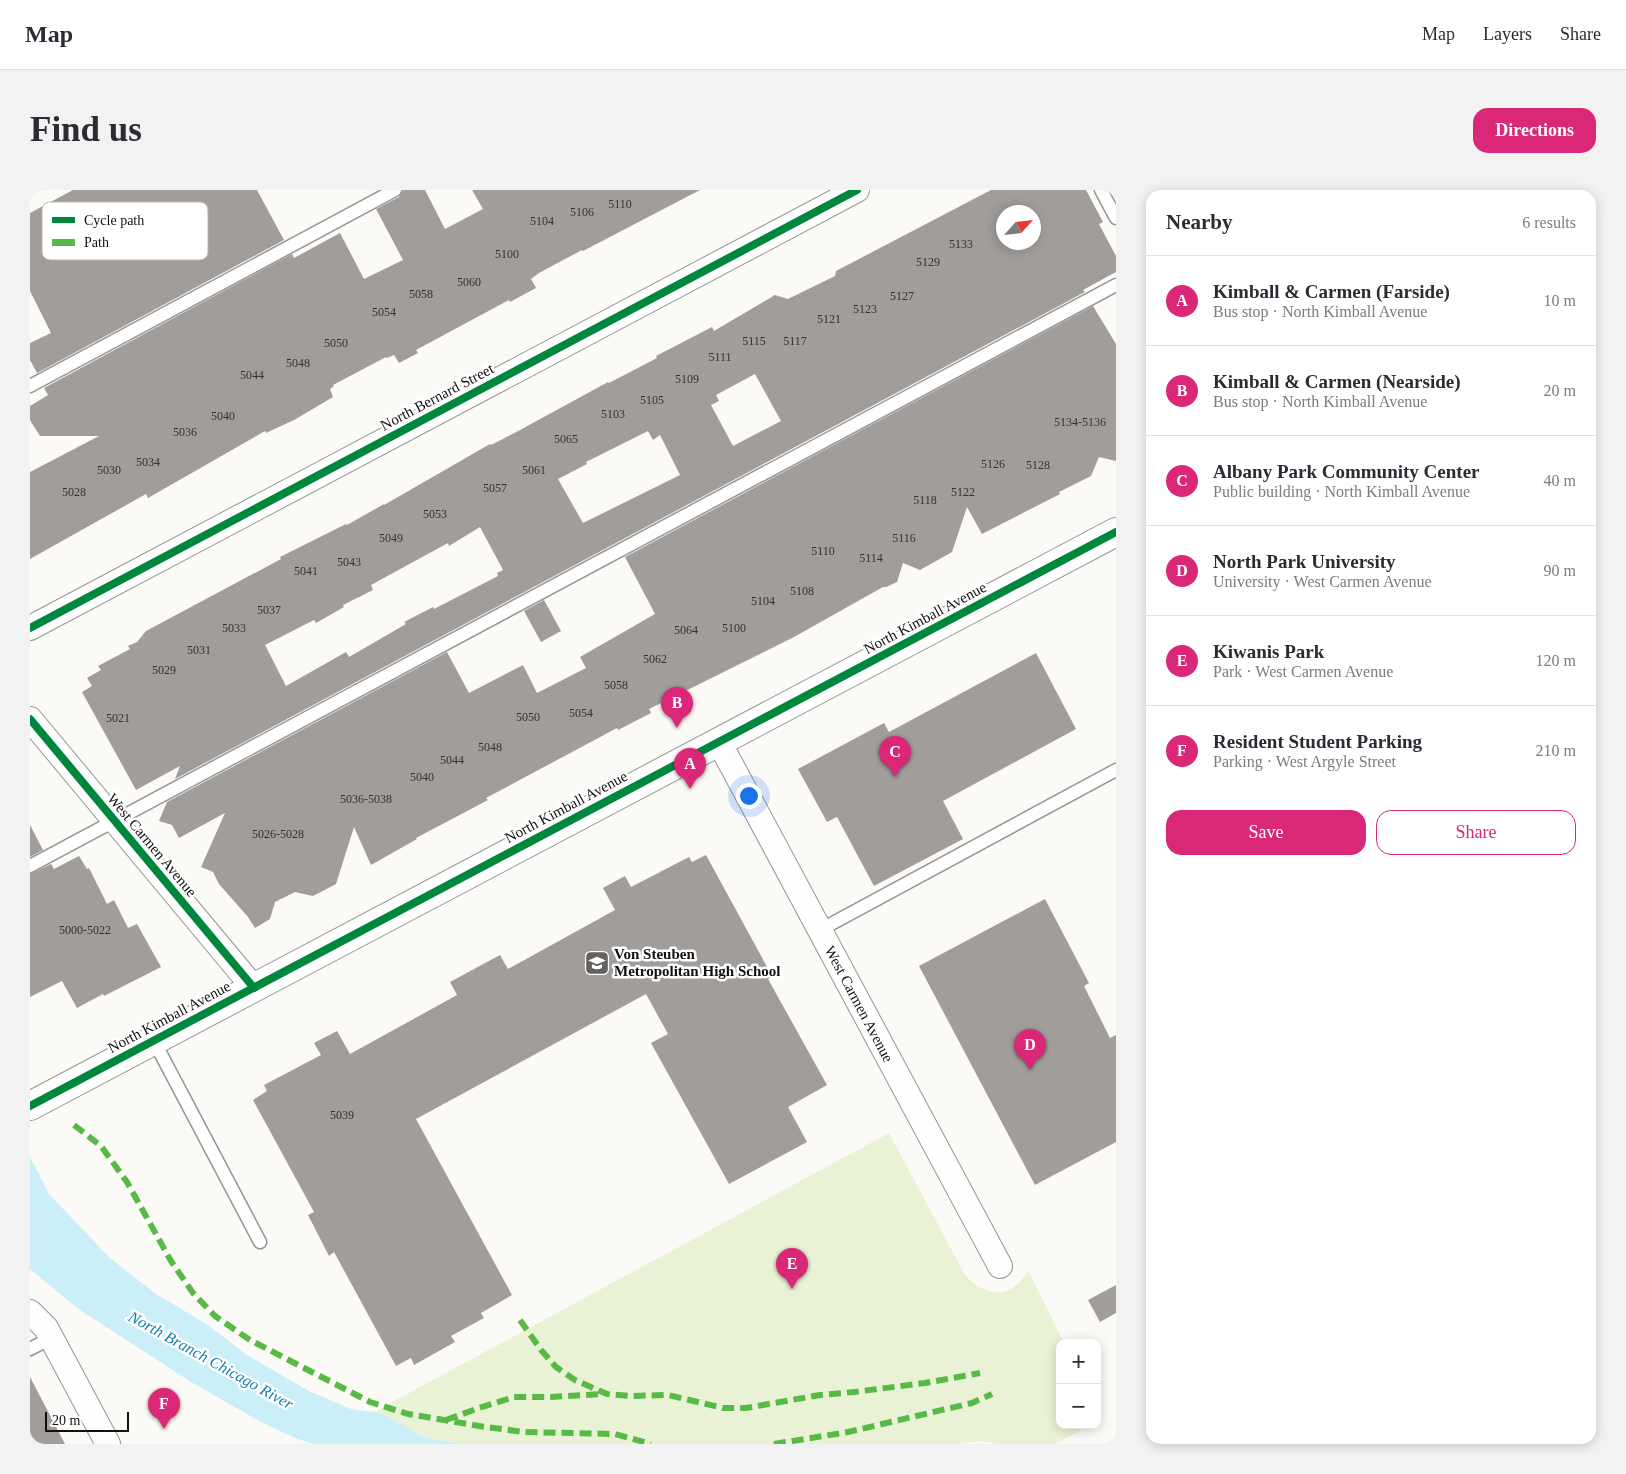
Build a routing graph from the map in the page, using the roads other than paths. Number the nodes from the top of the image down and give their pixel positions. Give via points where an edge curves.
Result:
1 (395, 190) edge
2 (857, 190) edge
3 (1101, 190) edge
4 (1116, 218) edge
5 (1116, 285) edge
6 (30, 386) edge
7 (1116, 532) edge
8 (30, 628) edge
9 (30, 719) edge
10 (719, 742) junction
11 (1116, 770) edge
12 (115, 820) junction
13 (30, 866) edge
14 (820, 930) junction
15 (254, 988) junction
16 (154, 1040) junction
17 (30, 1106) edge
18 (260, 1242) dead end
19 (1000, 1266) dead end
20 (30, 1312) edge
21 (51, 1338) junction
22 (30, 1349) edge
23 (108, 1444) edge

1 - 6 lane
2 - 8 street, North Bernard Street
3 - 4 lane
5 - 12 lane
7 - 10 street, North Kimball Avenue
9 - 12 street, West Carmen Avenue
10 - 14 street, West Carmen Avenue
10 - 15 street, North Kimball Avenue
11 - 14 lane
12 - 13 lane
12 - 15 street, West Carmen Avenue
14 - 19 street, West Carmen Avenue
15 - 16 street, North Kimball Avenue
16 - 17 street, North Kimball Avenue
16 - 18 lane
20 - 21 street
21 - 22 lane
21 - 23 street

